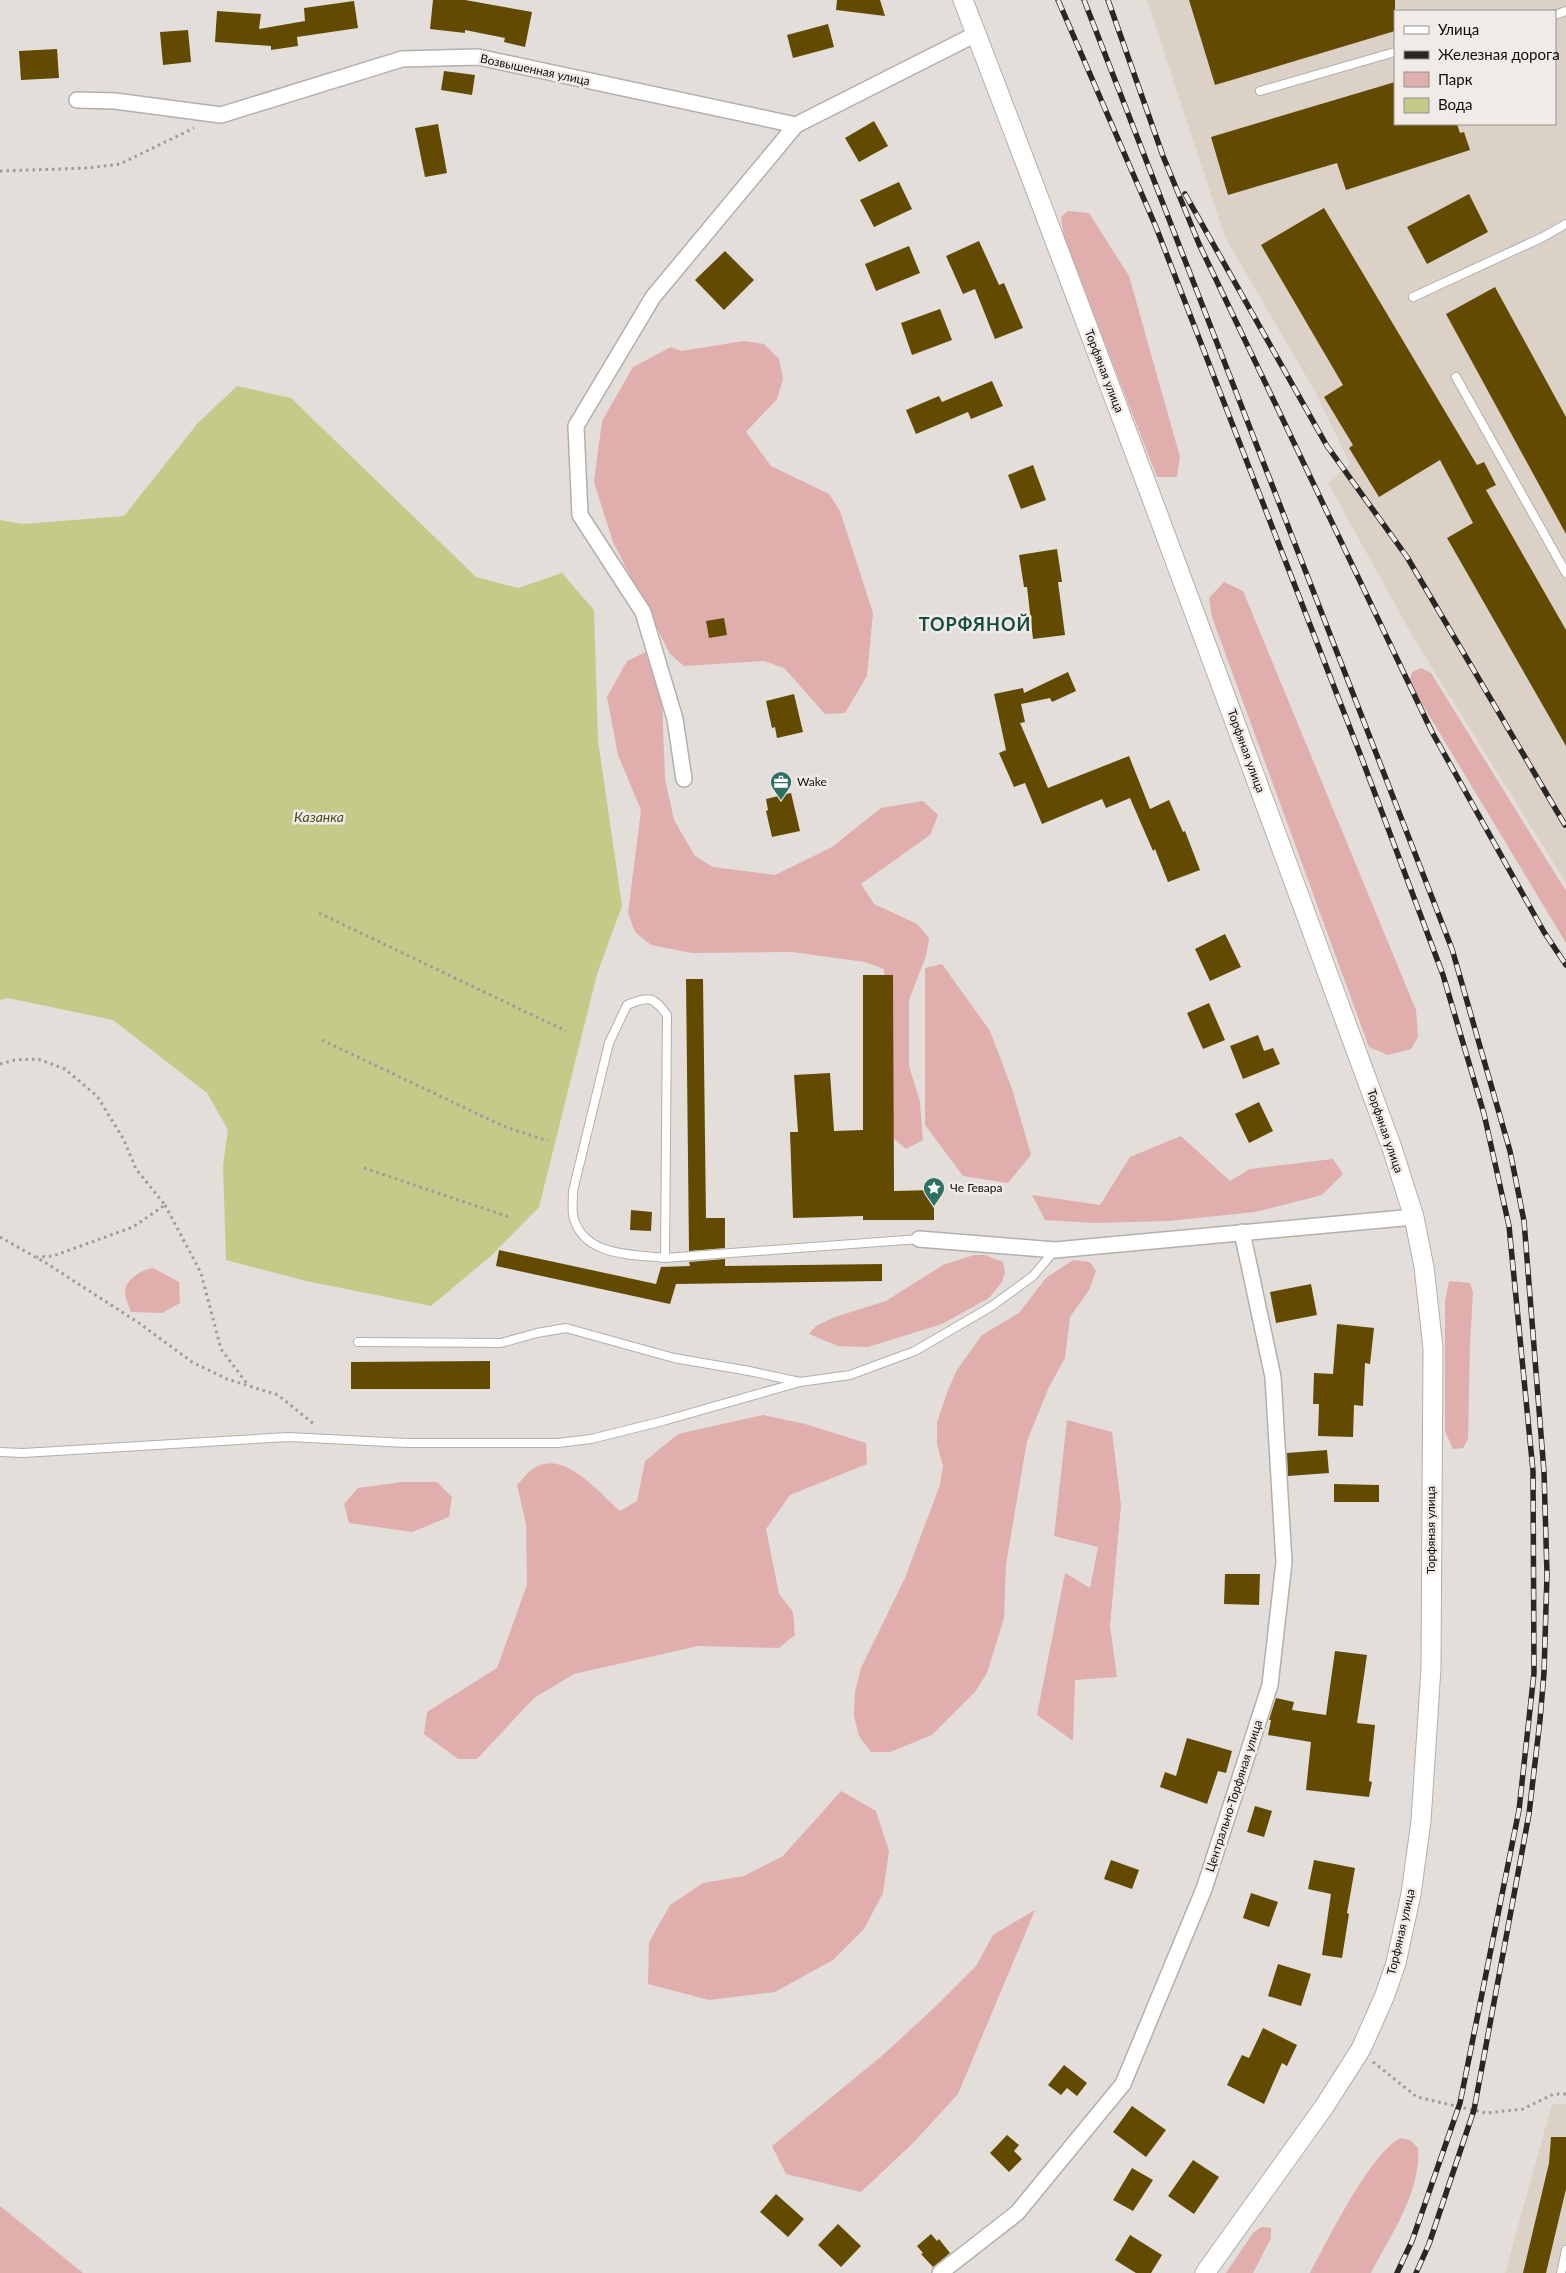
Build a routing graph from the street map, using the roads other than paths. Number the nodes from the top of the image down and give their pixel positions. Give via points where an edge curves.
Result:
1 (963, 0) edge
2 (976, 34) junction
3 (1394, 52) edge
4 (1260, 91) dead end
5 (77, 100) dead end
6 (796, 125) junction
7 (1566, 224) edge
8 (1412, 297) dead end
9 (1456, 377) dead end
10 (1566, 573) edge
11 (684, 779) dead end
12 (1414, 1216) junction
13 (1242, 1232) junction
14 (918, 1239) joint
15 (1055, 1250) junction
16 (665, 1258) junction
17 (358, 1342) dead end
18 (800, 1382) junction
19 (0, 1452) edge
20 (1566, 2250) edge
21 (940, 2273) edge
22 (1205, 2273) edge
23 (1562, 2273) edge

1 - 2 street, Торфяная улица
2 - 6 street
2 - 12 street, Торфяная улица via 1207,645
3 - 4 lane
5 - 6 street, Возвышенная улица via 115,101 221,115 402,59 478,57
6 - 11 street via 653,297 576,426 580,515 643,612 675,719
7 - 8 lane
9 - 10 lane
12 - 13 street
12 - 22 street, Торфяная улица via 1424,1267 1433,1348 1431,1668 1421,1821 1411,1894 1396,1963 1361,2049 1324,2107
13 - 15 street
13 - 21 street, Центрально-Торфяная улица via 1273,1377 1284,1562 1270,1685 1204,1889 1122,2084 1017,2213
14 - 15 street
14 - 16 lane
15 - 18 lane via 1033,1276 992,1306 915,1351 850,1374
16 - 16 lane via 667,1015 657,1001 644,998 627,1005 609,1043 573,1192 574,1216 585,1238 601,1250
17 - 18 lane via 501,1343 566,1328 674,1358
18 - 19 lane via 663,1421 566,1442 407,1443 288,1437
20 - 23 lane

